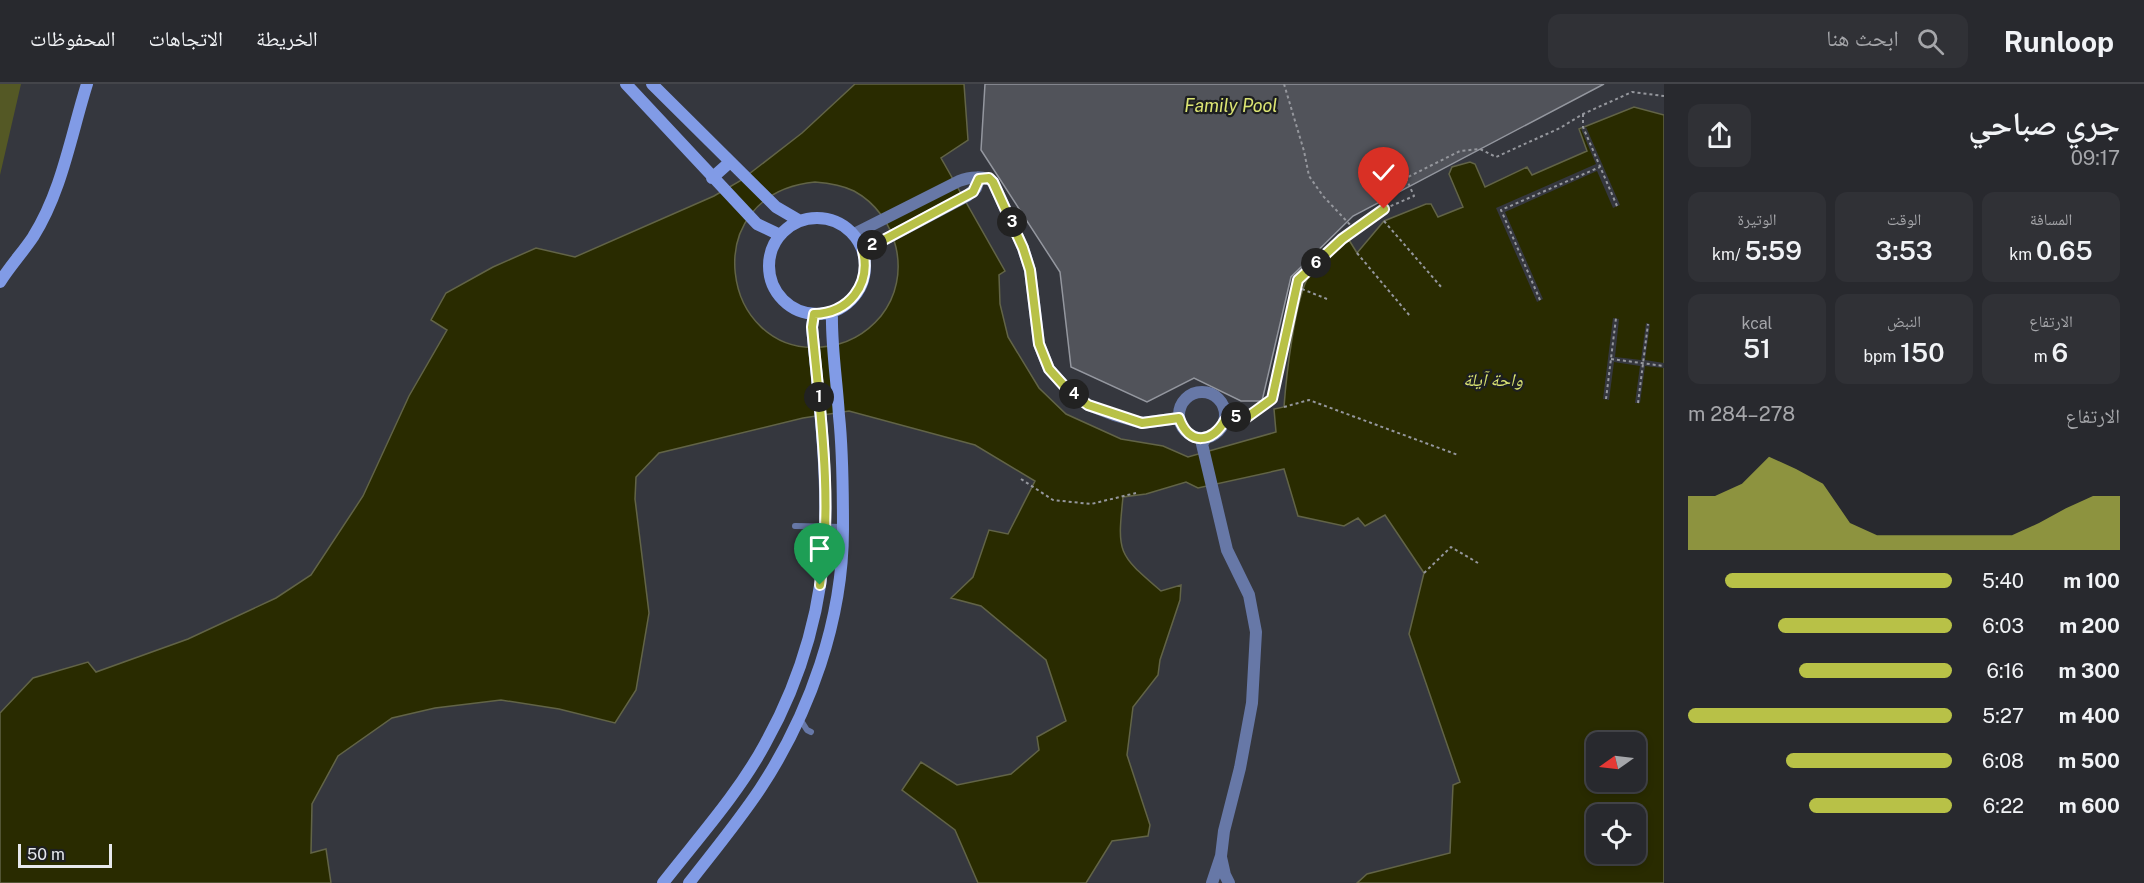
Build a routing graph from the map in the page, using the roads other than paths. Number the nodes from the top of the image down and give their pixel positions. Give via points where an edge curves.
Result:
1 (87, 84) edge
2 (626, 84) edge
3 (652, 84) edge
4 (733, 165) junction
5 (979, 179) junction
6 (715, 180) junction
7 (800, 221) junction
8 (859, 232) junction
9 (780, 236) junction
10 (868, 248) junction
11 (0, 282) edge
12 (814, 314) junction
13 (832, 317) junction
14 (1179, 418) junction
15 (1204, 441) junction
16 (795, 526) dead end
17 (825, 526) junction
18 (843, 528) junction
19 (800, 719) junction
20 (811, 732) dead end
21 (1221, 856) junction
22 (663, 883) edge
23 (689, 883) edge
24 (1212, 883) edge
25 (1229, 883) edge

1 - 11 street via 50,201 33,236
2 - 6 street
3 - 4 street
4 - 6 street
4 - 7 street via 776,207
5 - 8 street via 959,181
5 - 10 street via 967,196
5 - 14 street via 989,178 993,182 1023,248 1030,270 1039,344 1049,369 1088,405 1142,423
6 - 9 street via 757,224
7 - 8 street via 829,219
7 - 9 street
8 - 10 street
9 - 12 street via 770,260 774,285 790,305
10 - 13 street via 860,288
12 - 13 street
12 - 17 street
13 - 18 street
14 - 15 street via 1188,434
14 - 15 street via 1190,396 1207,393 1215,397 1225,420 1221,429
15 - 21 street via 1227,550 1250,595 1256,632 1252,703
16 - 17 lane
17 - 18 lane
17 - 22 street via 822,577 814,616 779,716 740,783
18 - 19 street via 835,609 816,679
19 - 20 lane
19 - 23 street via 759,791
21 - 24 street
21 - 25 street

